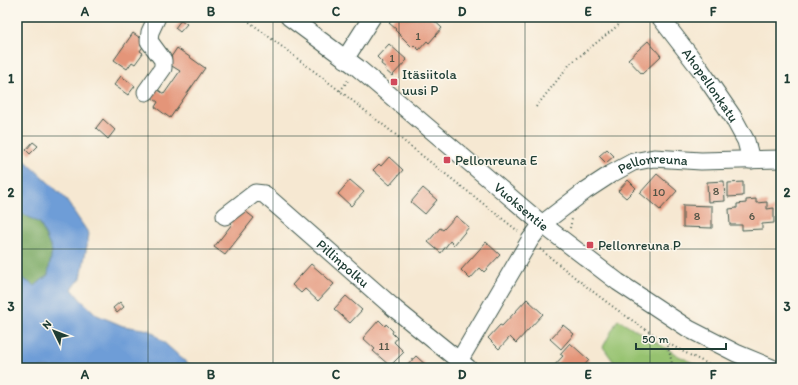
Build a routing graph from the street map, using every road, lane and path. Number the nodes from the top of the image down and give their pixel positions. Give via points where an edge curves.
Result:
1 (157, 17) edge
2 (243, 17) edge
3 (289, 17) edge
4 (372, 17) edge
5 (660, 17) edge
6 (621, 23) dead end
7 (345, 59) junction
8 (146, 92) dead end
9 (536, 107) dead end
10 (781, 159) edge
11 (751, 160) junction
12 (224, 216) dead end
13 (542, 224) junction
14 (530, 240) junction
15 (667, 342) junction
16 (464, 364) edge
17 (673, 368) edge
18 (718, 368) edge
19 (772, 368) edge

1 - 8 street via 149,41 163,60 163,68
2 - 14 path
3 - 7 street, Vuoksentie
4 - 7 street
5 - 11 street, Ahopellonkatu via 733,117 746,141
6 - 9 path via 570,64
7 - 13 street, Vuoksentie
10 - 11 street, Pellonreuna
11 - 13 street, Pellonreuna via 701,161 654,158 633,162 585,191
12 - 16 street, Pillinpolku via 255,193 264,194 395,309
13 - 14 street, Pillinpolku
13 - 19 street, Vuoksentie via 618,282 689,329
14 - 15 path via 583,284
14 - 16 street, Pillinpolku
15 - 17 path
15 - 18 path

